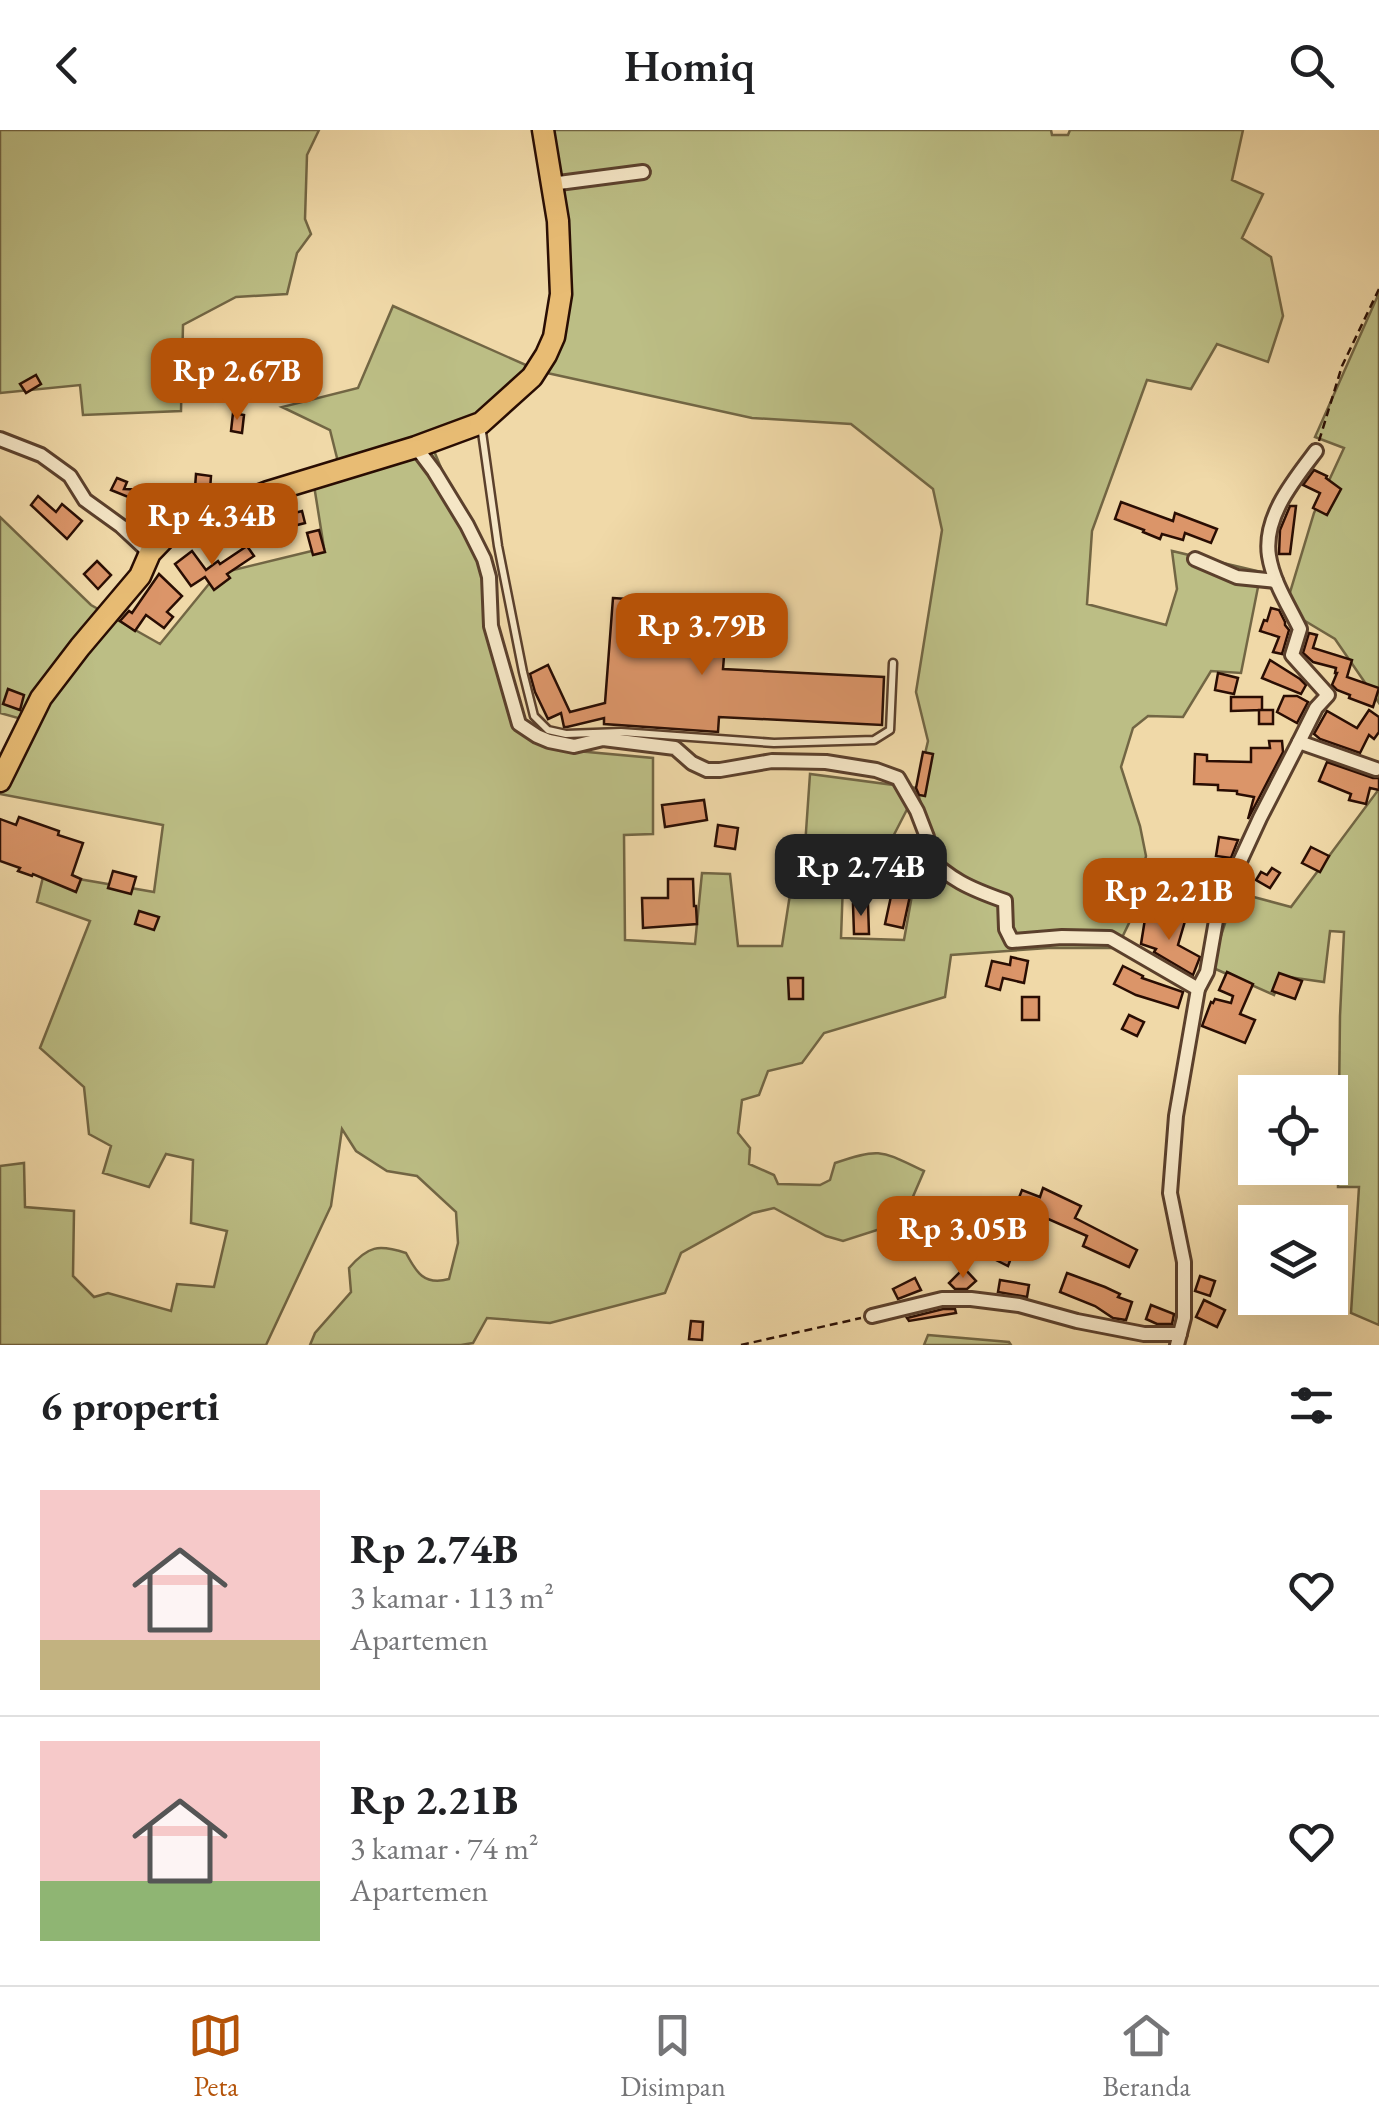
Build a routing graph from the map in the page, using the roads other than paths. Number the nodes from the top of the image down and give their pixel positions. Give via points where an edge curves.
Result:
1 (543, 130) edge
2 (643, 172) dead end
3 (551, 184) junction
4 (480, 424) junction
5 (0, 438) edge
6 (416, 447) junction
7 (1316, 450) road end
8 (150, 553) junction
9 (1195, 559) dead end
10 (1276, 581) junction
11 (893, 663) dead end
12 (1299, 742) junction
13 (1376, 770) dead end
14 (0, 781) edge
15 (1198, 989) junction
16 (872, 1316) road end
17 (1178, 1340) edge

1 - 3 main road
2 - 3 street
3 - 4 main road via 561,294 554,337 532,377
4 - 6 main road
4 - 11 lane via 523,672 534,716 548,730 774,743 874,740 890,730
5 - 8 street via 70,476 85,500
6 - 8 main road via 175,527
6 - 15 street via 484,559 491,626 519,724 536,736 574,746 604,739 675,748 707,770 826,762 898,778 927,837 923,854 946,876 1005,901 1012,942 1110,938
7 - 10 street via 1284,493 1269,537
8 - 14 main road via 140,576 41,698
9 - 10 street via 1237,577
10 - 12 street via 1300,628 1292,655 1328,695
12 - 13 street
12 - 15 street via 1218,909 1208,972
15 - 17 street via 1170,1193 1184,1262
16 - 17 street via 970,1299

